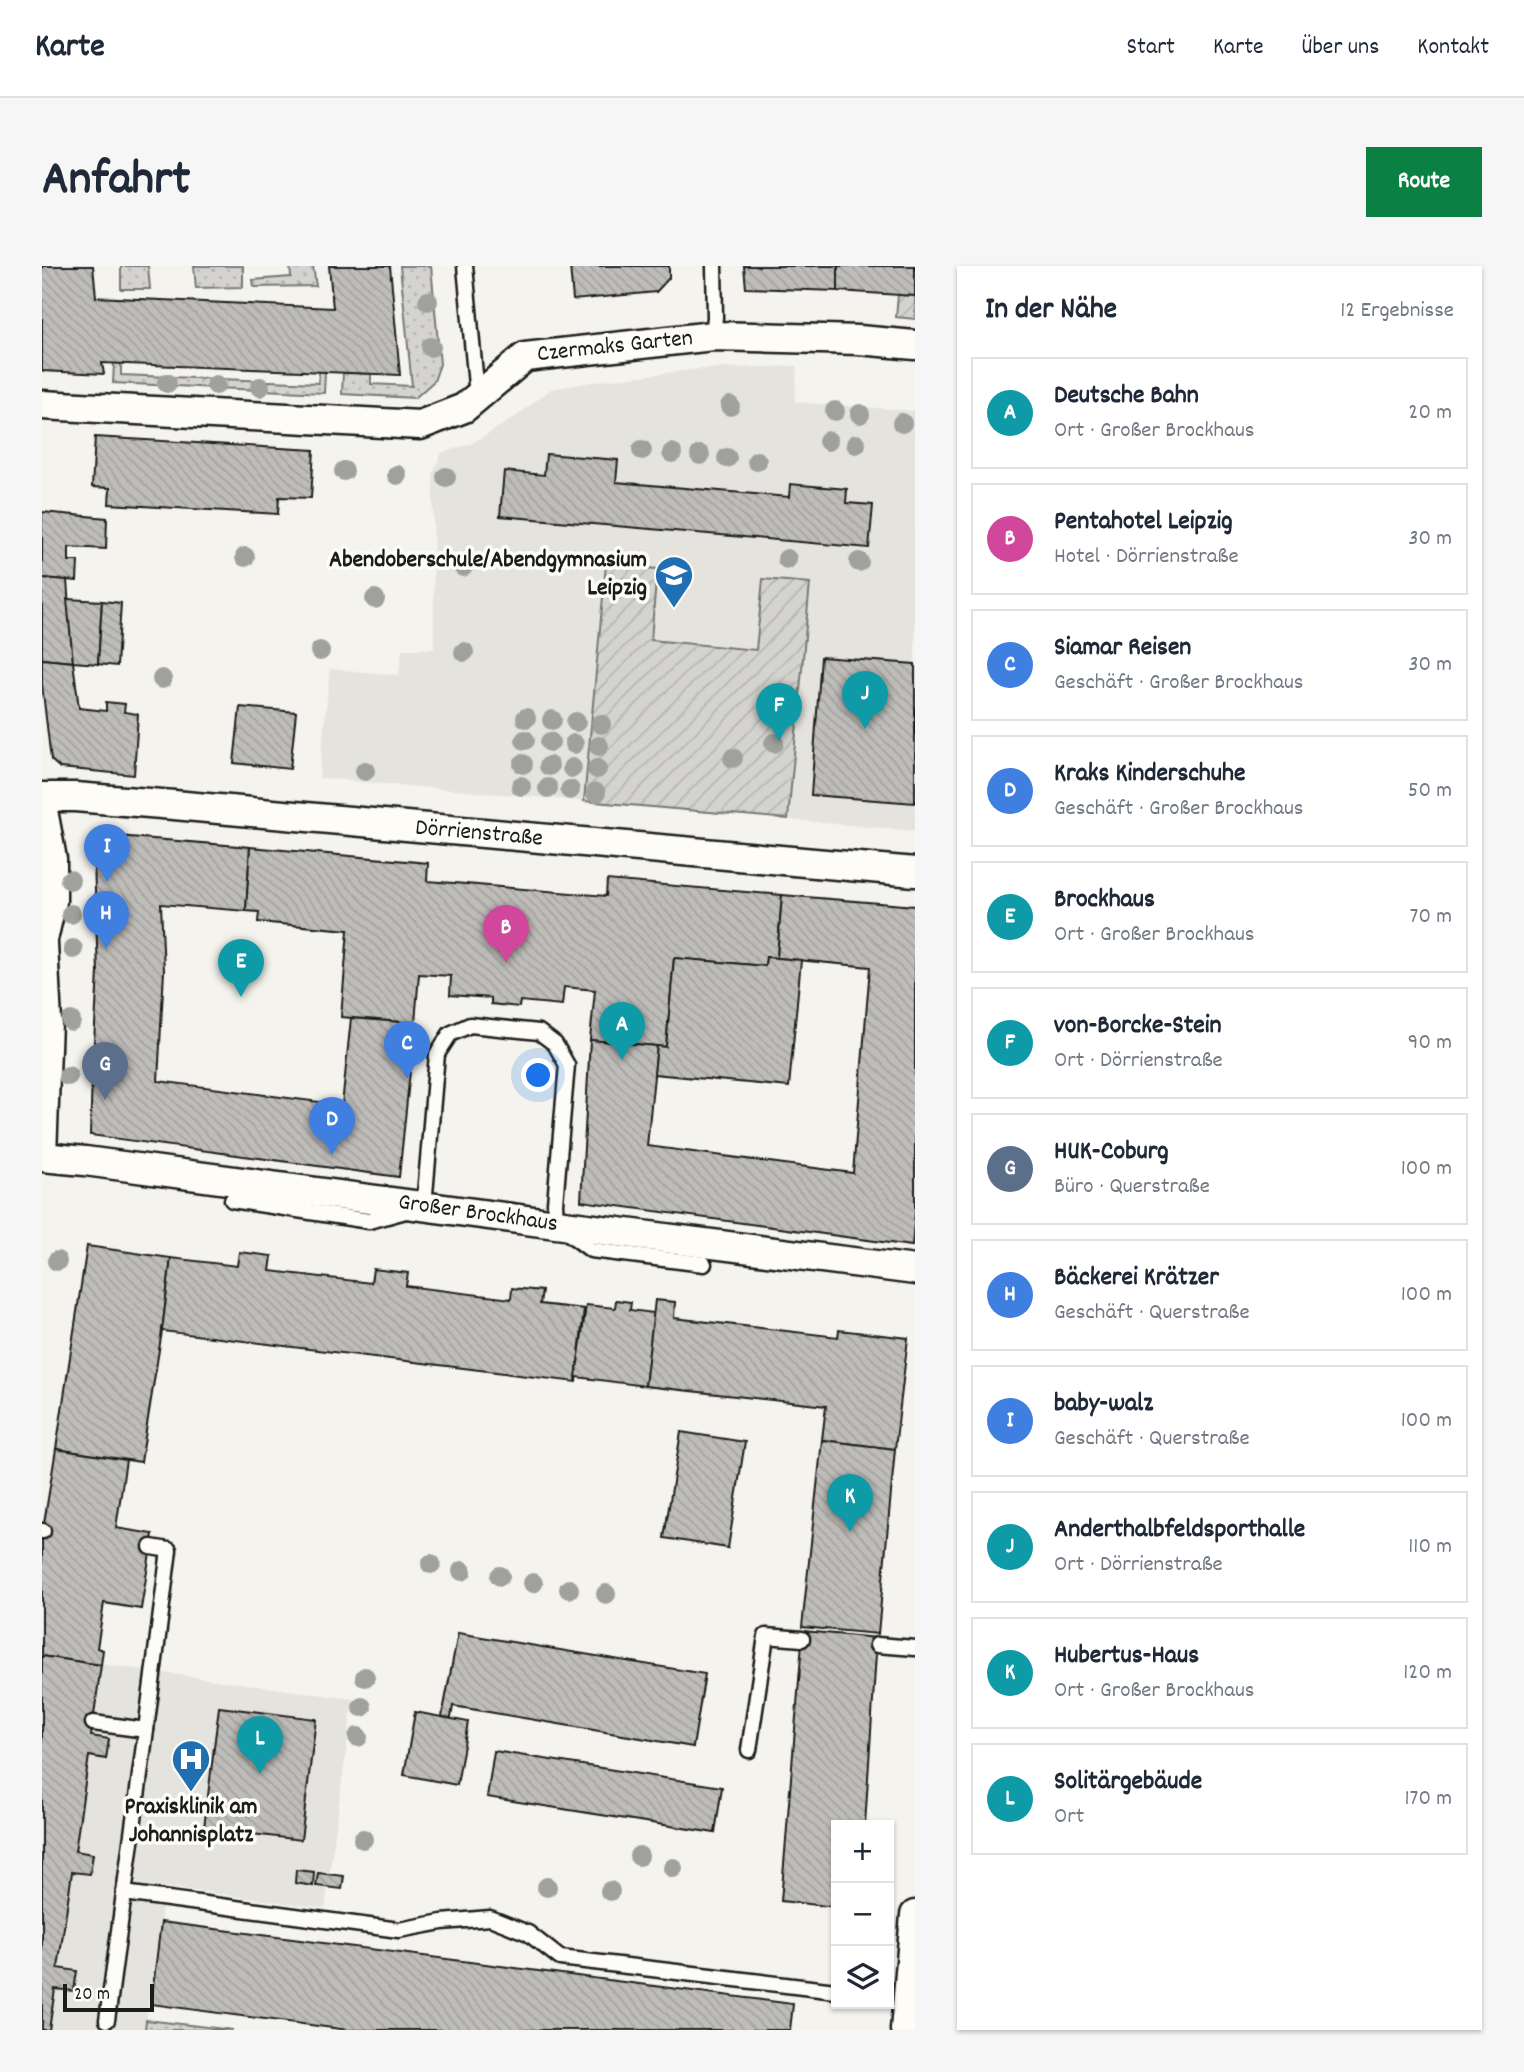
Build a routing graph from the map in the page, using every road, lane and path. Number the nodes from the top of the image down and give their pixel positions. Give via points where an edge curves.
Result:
1 (465, 266) edge
2 (714, 266) edge
3 (713, 336) junction
4 (915, 345) edge
5 (477, 396) junction
6 (42, 405) edge
7 (42, 797) edge
8 (42, 805) edge
9 (915, 872) edge
10 (43, 946) edge
11 (42, 1156) edge
12 (232, 1200) dead end
13 (424, 1206) junction
14 (556, 1224) junction
15 (704, 1264) dead end
16 (915, 1270) edge
17 (151, 1547) dead end
18 (802, 1639) dead end
19 (877, 1645) dead end
20 (915, 1648) edge
21 (93, 1723) dead end
22 (146, 1730) junction
23 (749, 1751) dead end
24 (124, 1893) junction
25 (915, 1915) edge
26 (831, 1990) edge
27 (899, 1997) edge
28 (107, 2020) dead end
29 (905, 2030) edge

1 - 5 lane
2 - 3 lane
3 - 4 street, Czermaks Garten
3 - 5 street, Czermaks Garten via 525,357
5 - 6 street, Czermaks Garten via 464,408 420,425
7 - 9 street, Dörrienstraße
8 - 10 street via 52,859 52,901
10 - 11 street via 47,1022
11 - 13 street, Großer Brockhaus
12 - 13 lane via 369,1221
13 - 14 street, Großer Brockhaus
13 - 14 lane via 437,1054 450,1034 470,1025 539,1032 555,1044 567,1065
14 - 15 lane via 591,1250
14 - 16 street, Großer Brockhaus
17 - 22 lane via 169,1550
18 - 23 lane via 766,1636
19 - 20 lane
21 - 22 lane
22 - 24 lane
24 - 26 lane via 398,1930 490,1919 528,1933 560,1958
24 - 28 lane
25 - 27 street
27 - 29 street

